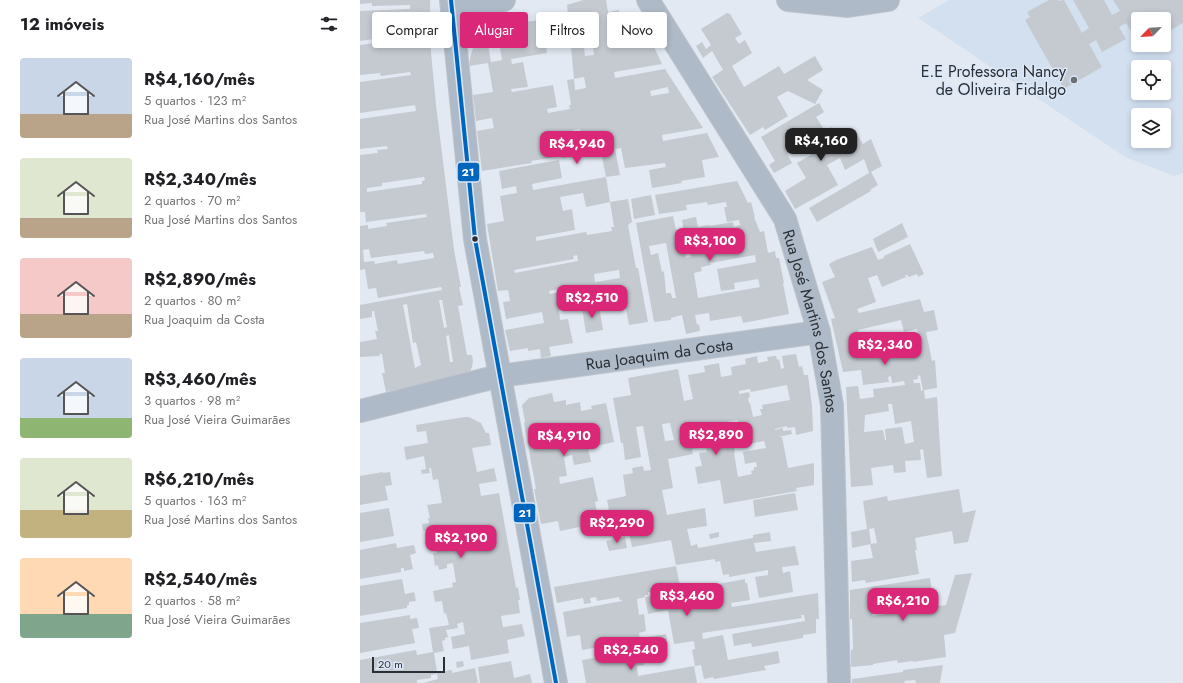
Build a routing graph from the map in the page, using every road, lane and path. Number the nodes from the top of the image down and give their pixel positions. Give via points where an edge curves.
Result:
1 (504, 0) edge
2 (648, 0) edge
3 (788, 0) edge
4 (888, 0) edge
5 (451, 7) edge
6 (819, 332) junction
7 (499, 376) junction
8 (360, 411) edge
9 (556, 683) edge
10 (839, 683) edge

1 - 5 street
2 - 6 street, Rua José Martins dos Santos via 785,219
3 - 4 street via 848,6
5 - 7 street via 475,238
6 - 7 street, Rua Joaquim da Costa
6 - 10 street, Rua José Martins dos Santos via 832,405
7 - 8 street, Rua Joaquim da Costa
7 - 9 street

